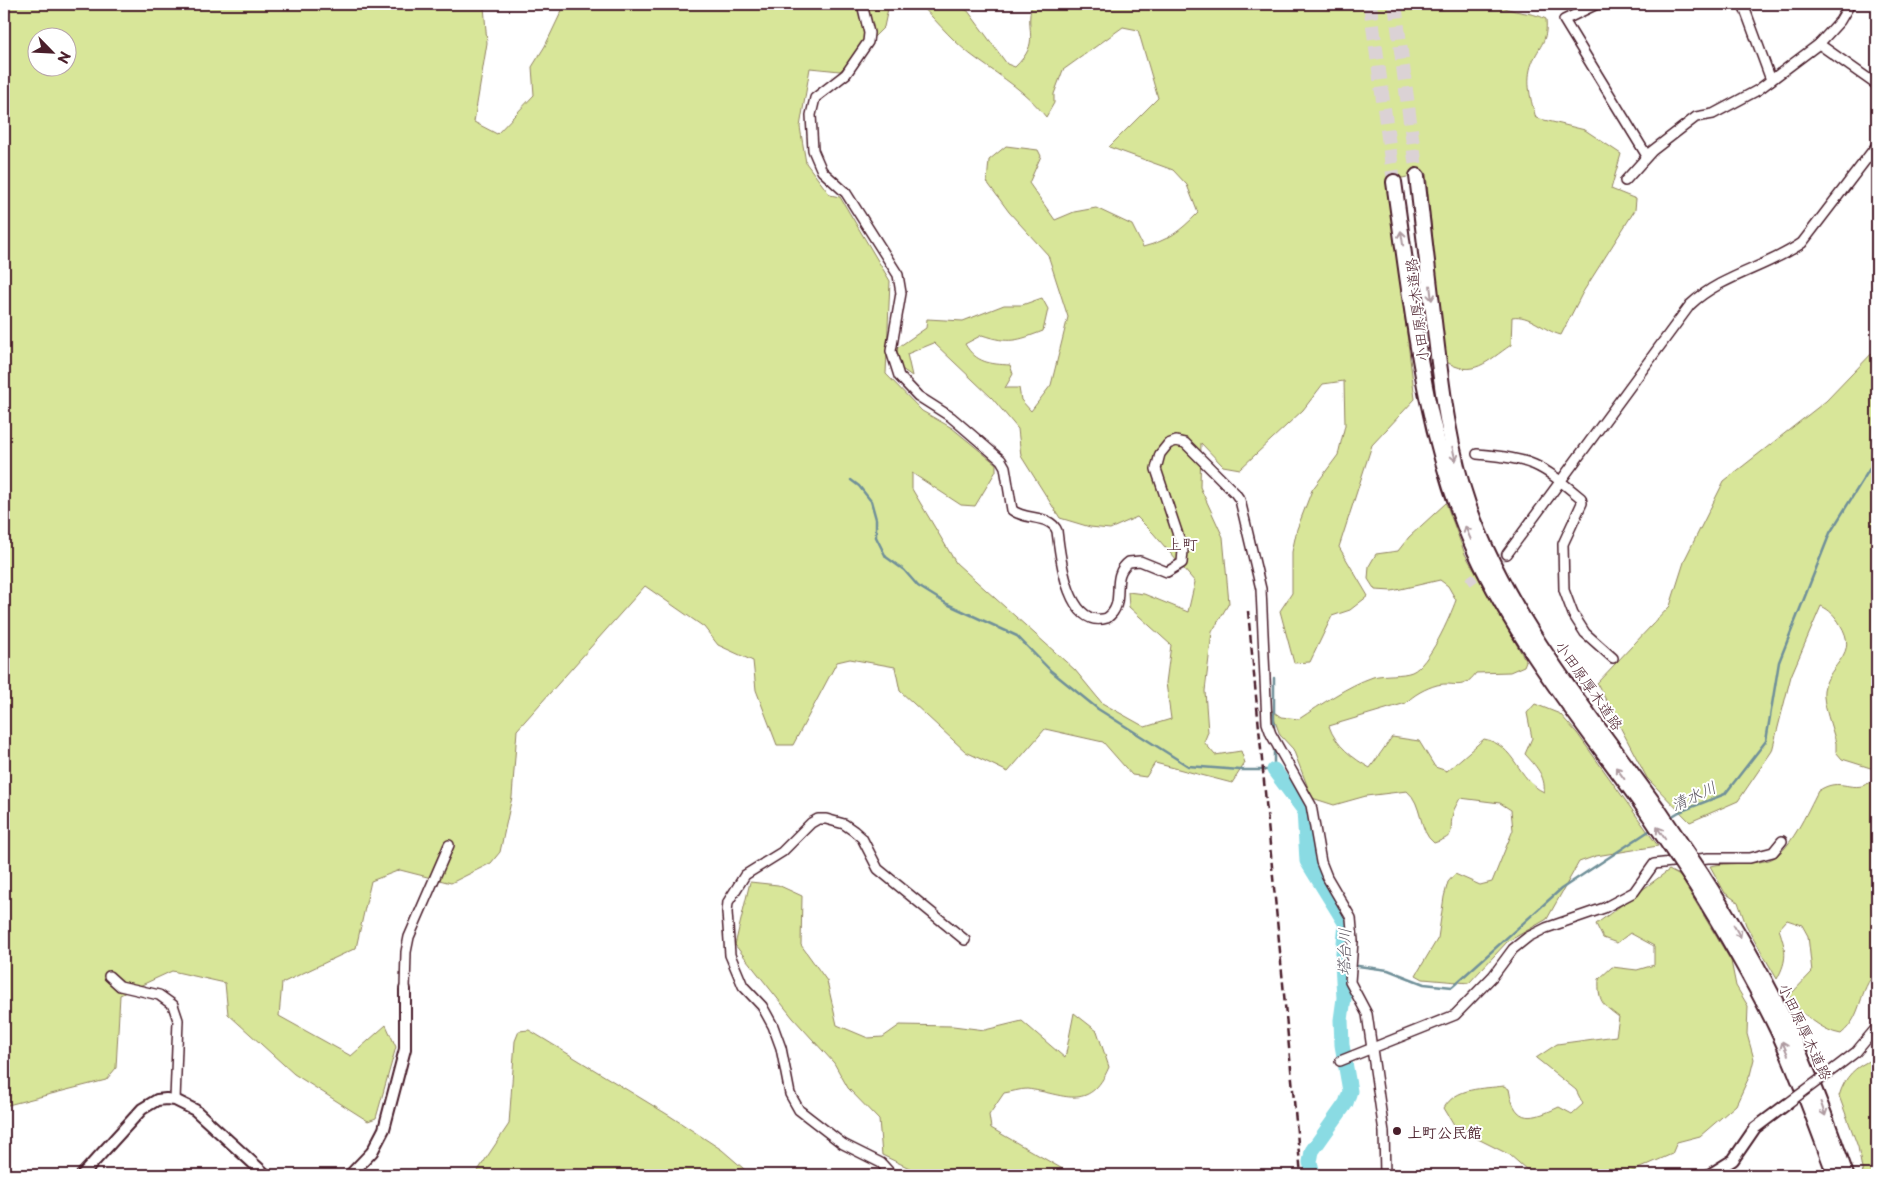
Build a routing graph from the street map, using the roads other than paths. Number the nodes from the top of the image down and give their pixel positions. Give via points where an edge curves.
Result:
1 (862, 4) edge
2 (1597, 4) edge
3 (1743, 4) edge
4 (1850, 4) edge
5 (1819, 44) junction
6 (1771, 80) junction
7 (1877, 86) edge
8 (1877, 145) edge
9 (1647, 156) junction
10 (1417, 176) tunnel mouth
11 (1394, 182) tunnel mouth
12 (1625, 182) dead end
13 (1478, 454) dead end
14 (1561, 481) junction
15 (1507, 554) tunnel mouth
16 (1613, 658) dead end
17 (1653, 810) junction
18 (1782, 841) dead end
19 (449, 845) dead end
20 (1698, 878) junction
21 (964, 940) dead end
22 (109, 976) dead end
23 (405, 989) joint
24 (1877, 1027) edge
25 (1371, 1050) junction
26 (1340, 1061) dead end
27 (175, 1100) junction
28 (1787, 1104) joint
29 (82, 1175) edge
30 (266, 1175) edge
31 (350, 1175) edge
32 (892, 1175) edge
33 (1385, 1175) edge
34 (1709, 1175) edge
35 (1835, 1175) edge
36 (1846, 1175) edge

1 - 25 street via 868,42 846,74 815,98 811,115 812,144 822,171 846,194 898,276 901,293 891,344 896,370 918,396 951,417 1002,460 1012,510 1023,517 1054,525 1066,586 1079,608 1094,618 1107,618 1116,609 1118,576 1129,562 1140,561 1167,572 1182,563 1183,550 1156,473 1158,460 1168,444 1176,441 1185,443 1238,496 1261,588 1267,723 1310,806 1320,862 1351,918 1350,982 1366,1010
2 - 9 street via 1564,20
3 - 6 street
4 - 5 street via 1840,21
5 - 6 street
5 - 7 street
6 - 9 street via 1713,114 1696,117
8 - 14 street via 1802,243 1718,283 1690,305
9 - 12 street
10 -> 17 highway, 小田原厚木道路 via 1445,408 1470,508 1498,572 1531,628
17 -> 11 highway, 小田原厚木道路 via 1522,634 1498,594 1459,512 1432,415
13 - 14 street via 1524,459 1541,466
14 - 15 street
14 - 16 street via 1581,498 1582,503 1563,544 1564,590 1585,633
17 - 20 highway, 小田原厚木道路, bridge
18 - 25 street via 1773,852 1750,858 1708,858 1654,864 1634,892 1604,908 1528,937 1513,949 1493,976 1455,1015
19 - 23 street via 409,937
35 -> 20 highway, 小田原厚木道路 via 1778,1031
20 -> 36 highway, 小田原厚木道路 via 1757,965 1789,1029
21 - 32 street via 878,869 862,838 844,824 826,819 818,819 782,852 745,875 728,902 730,955 743,986 762,1006 773,1026 790,1094 799,1110 843,1144 881,1163
22 - 27 street via 120,986 159,995 173,1004 178,1020
23 - 31 street via 406,1044 384,1129 372,1152
24 - 28 street, bridge via 1856,1052
25 - 26 street
25 - 33 street via 1384,1132
27 - 29 street via 157,1100 142,1109
27 - 30 street via 194,1110
28 - 34 street via 1755,1128 1733,1160

